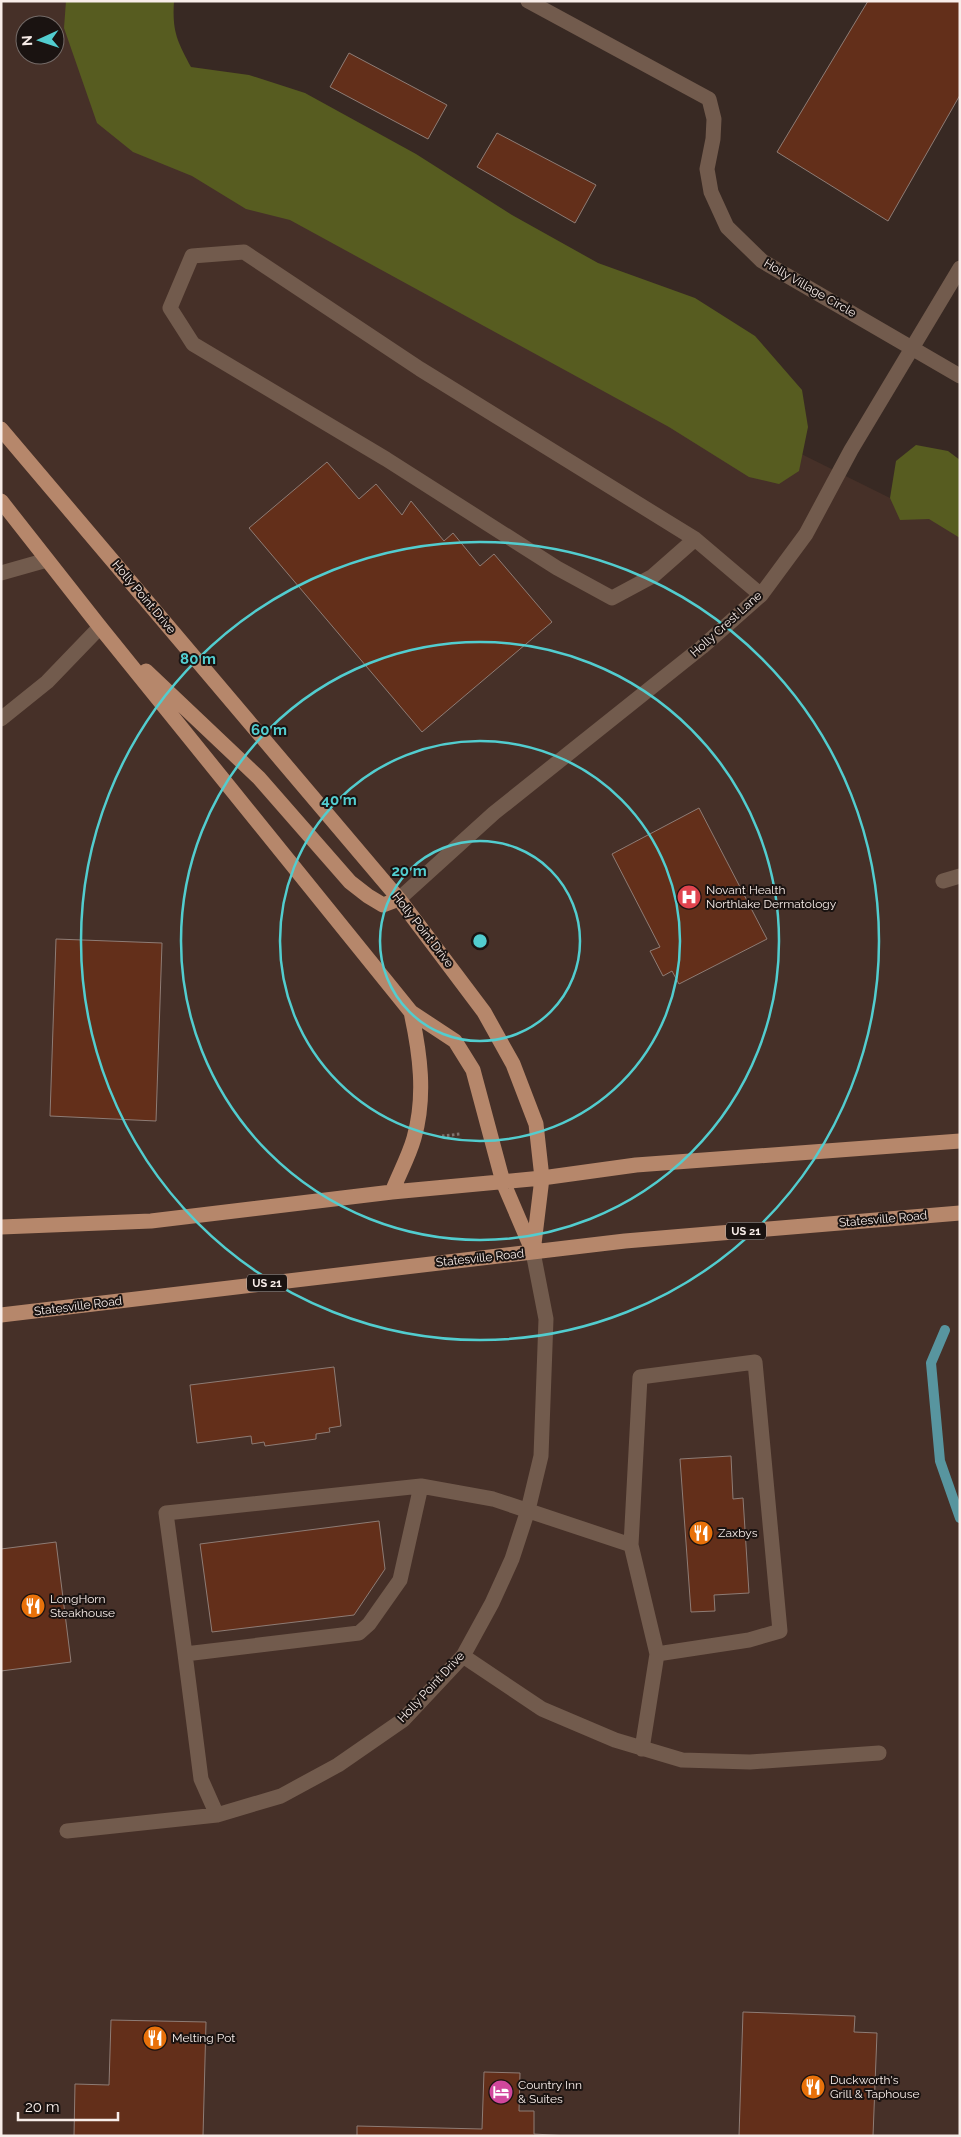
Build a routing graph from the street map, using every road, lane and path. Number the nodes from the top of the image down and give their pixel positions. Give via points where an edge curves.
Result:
1 (528, 1) edge
2 (960, 268) edge
3 (912, 348) junction
4 (960, 376) edge
5 (1, 429) edge
6 (1, 501) edge
7 (695, 539) junction
8 (48, 560) junction
9 (1, 573) edge
10 (761, 595) junction
11 (100, 627) junction
12 (1, 719) edge
13 (960, 876) edge
14 (943, 881) dead end
15 (399, 899) junction
16 (411, 1012) junction
17 (460, 1134) dead end
18 (442, 1136) dead end
19 (960, 1141) edge
20 (542, 1178) junction
21 (504, 1182) junction
22 (392, 1192) junction
23 (960, 1213) edge
24 (1, 1227) edge
25 (533, 1252) junction
26 (1, 1315) edge
27 (421, 1486) junction
28 (528, 1510) junction
29 (630, 1545) junction
30 (185, 1654) junction
31 (657, 1654) junction
32 (464, 1656) junction
33 (642, 1749) junction
34 (879, 1753) dead end
35 (218, 1815) junction
36 (67, 1830) dead end

1 - 3 street, Holly Village Circle via 709,99 714,119 707,168 711,192 727,227 762,261
2 - 3 street, Holly Crest Lane
3 - 4 street, Holly Village Circle
3 - 10 street, Holly Crest Lane via 806,534
5 - 15 main road, Holly Point Drive
6 - 8 main road, Holly Point Drive
7 - 7 street via 420,369 244,252 192,256 170,308 193,344 386,459 557,568 612,598 654,576
7 - 10 street
8 - 9 street
8 - 11 main road, Holly Point Drive
10 - 15 street, Holly Crest Lane via 702,647 494,813
11 - 12 street via 47,682
11 - 15 main road via 259,778 350,882 382,905
11 - 16 main road, Holly Point Drive
13 - 14 street
15 - 20 main road, Holly Point Drive via 484,1012 513,1064 536,1124
16 - 21 main road, Holly Point Drive via 454,1041 473,1070
16 - 22 main road via 420,1055 418,1119 414,1139
17 - 18 path
19 - 20 main road via 636,1164
20 - 21 main road
20 - 25 main road, Holly Point Drive
21 - 22 main road
21 - 25 main road, Holly Point Drive
22 - 24 main road via 151,1221
23 - 25 main road, Statesville Road / US 21 via 625,1241
25 - 26 main road, Statesville Road / US 21
25 - 28 street, Holly Point Drive via 546,1319 541,1456
27 - 28 street via 493,1499
27 - 30 street via 400,1580 359,1633
27 - 30 street via 166,1513
28 - 29 street
28 - 32 street, Holly Point Drive via 512,1559
29 - 31 street
29 - 31 street via 640,1377 755,1362 780,1631 748,1640
30 - 35 street via 201,1779
31 - 33 street
32 - 33 street via 542,1709
32 - 35 street, Holly Point Drive via 403,1720 338,1765 281,1796
33 - 34 street via 682,1760 750,1762
35 - 36 street, Holly Point Drive

